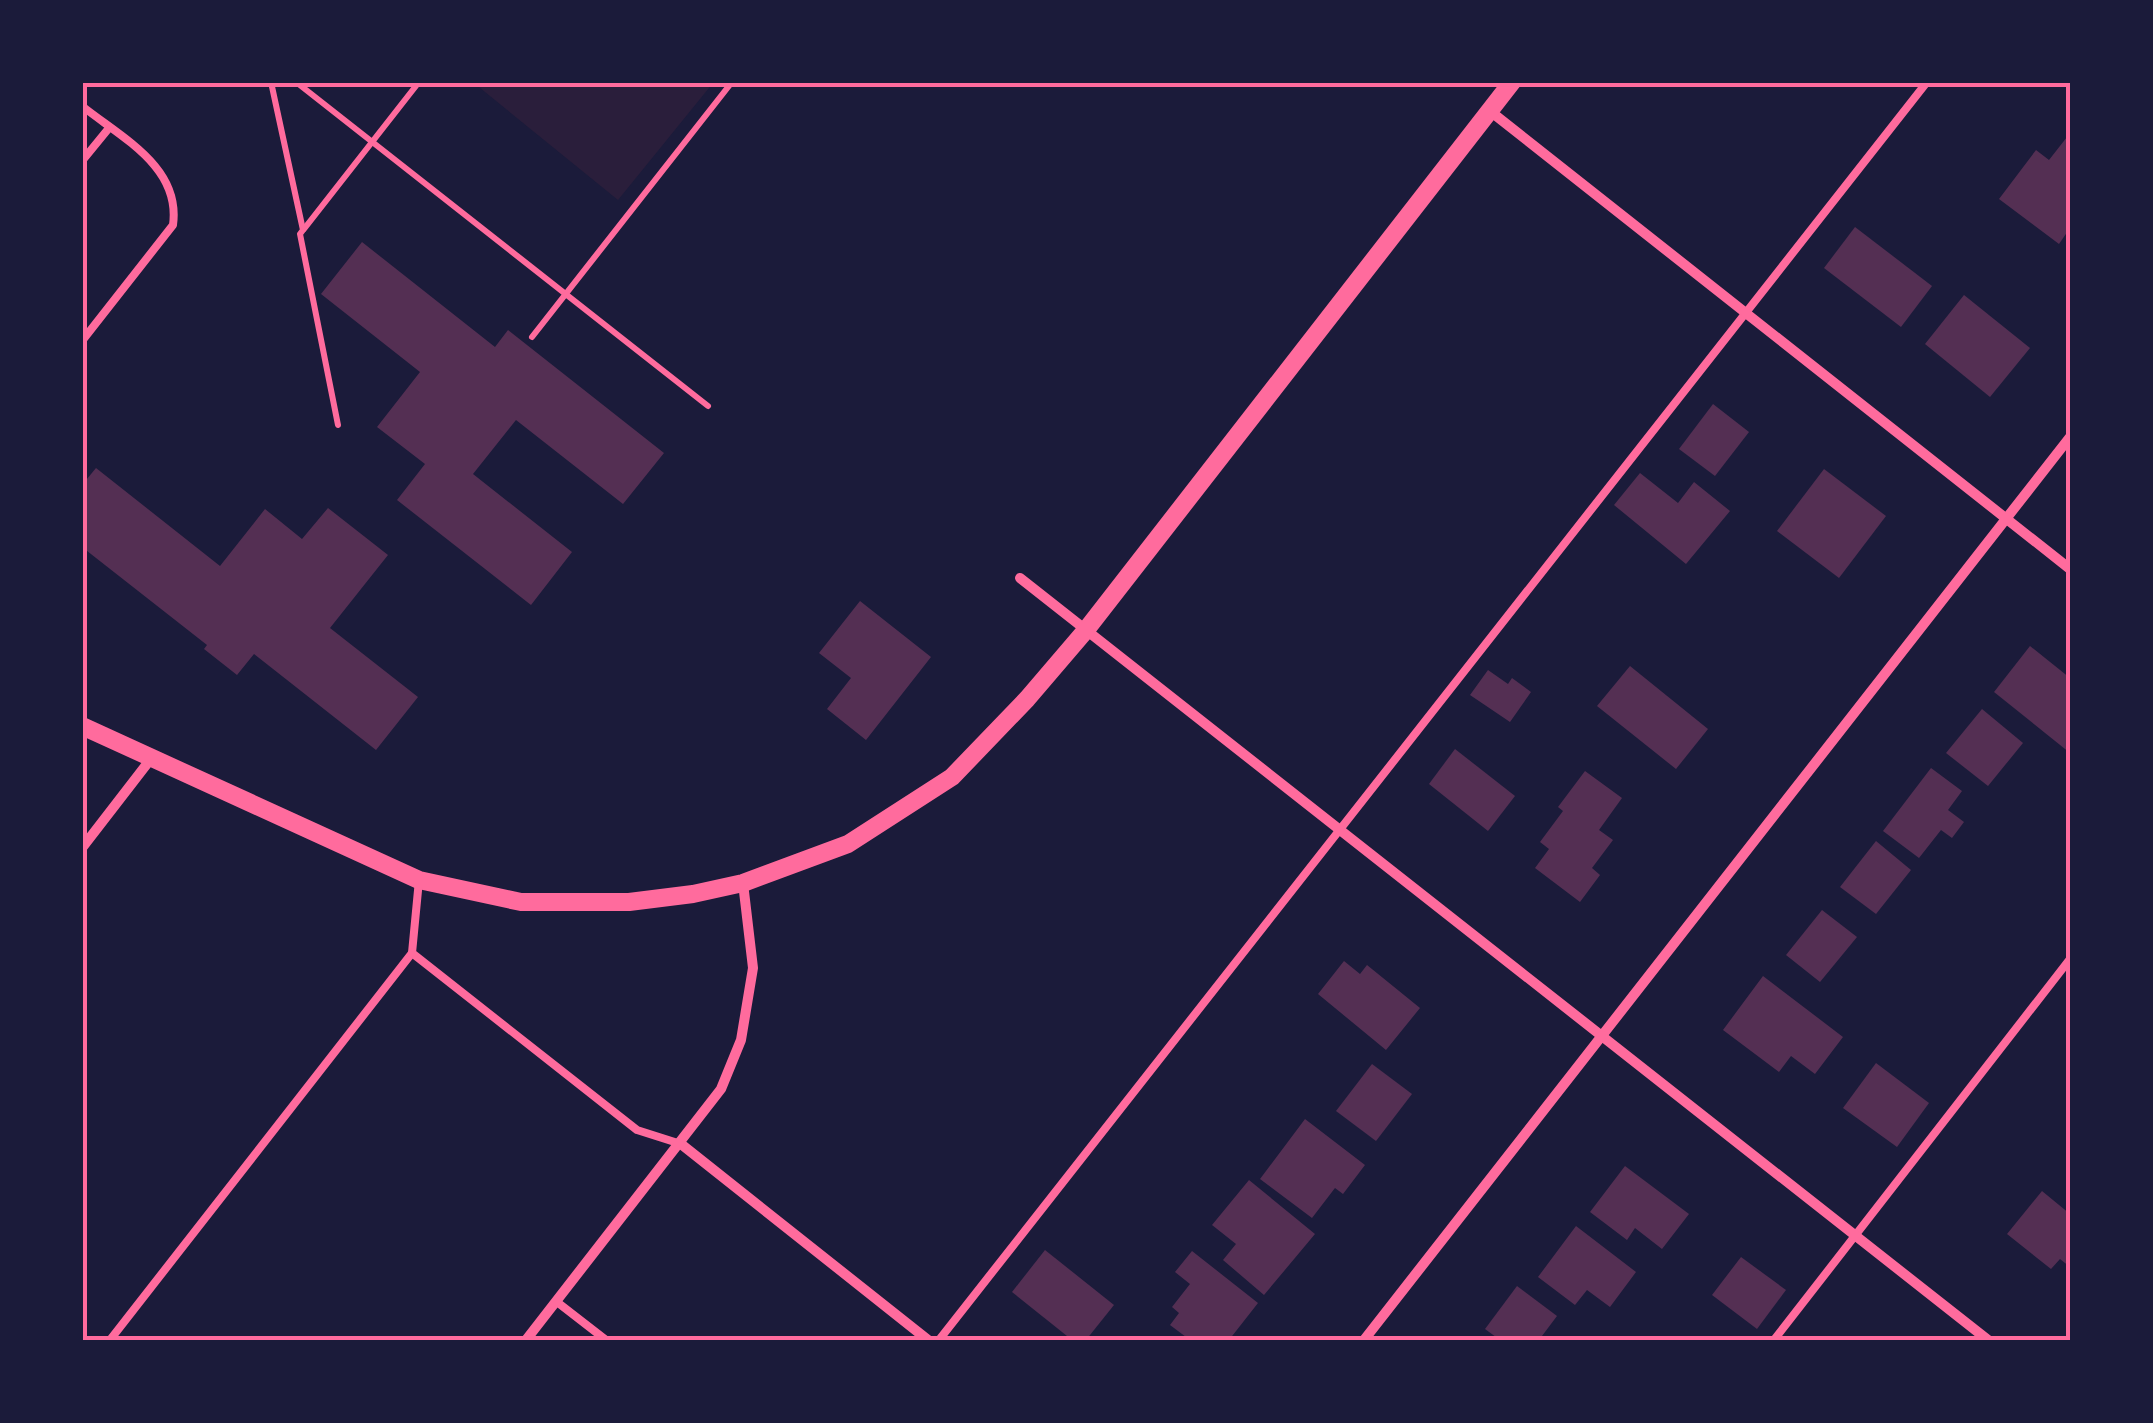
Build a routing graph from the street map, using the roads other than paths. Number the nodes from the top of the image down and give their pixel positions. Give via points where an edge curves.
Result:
1 (1512, 82) edge
2 (1927, 82) edge
3 (82, 106) edge
4 (1490, 110) junction
5 (109, 128) junction
6 (82, 161) edge
7 (1746, 313) junction
8 (82, 341) edge
9 (2070, 437) edge
10 (2006, 519) junction
11 (2070, 569) edge
12 (1020, 578) dead end
13 (1086, 630) junction
14 (82, 726) edge
15 (150, 760) junction
16 (1340, 830) junction
17 (82, 848) edge
18 (419, 880) junction
19 (743, 883) junction
20 (412, 953) junction
21 (2070, 959) edge
22 (1601, 1037) junction
23 (680, 1144) junction
24 (1855, 1235) junction
25 (557, 1302) junction
26 (110, 1340) edge
27 (526, 1340) edge
28 (606, 1340) edge
29 (928, 1340) edge
30 (938, 1340) edge
31 (1364, 1340) edge
32 (1774, 1340) edge
33 (1988, 1340) edge

1 - 4 street
2 - 7 lane
3 - 5 lane
4 - 7 street
4 - 13 street
5 - 6 lane
5 - 8 lane via 155,164 176,204 173,225
7 - 10 street
7 - 16 lane
9 - 10 street
10 - 11 street
10 - 22 street
12 - 13 street
13 - 16 street
13 - 19 street via 952,777 848,844
14 - 15 street
15 - 17 street
15 - 18 street
16 - 22 street
16 - 30 lane
18 - 19 street via 521,902 629,902
18 - 20 lane
19 - 23 street via 753,968 741,1040 721,1089
20 - 23 lane via 638,1130
20 - 26 lane
21 - 24 lane
22 - 24 street
22 - 31 street
23 - 25 street
23 - 29 street
24 - 32 lane
24 - 33 street
25 - 27 street
25 - 28 lane

